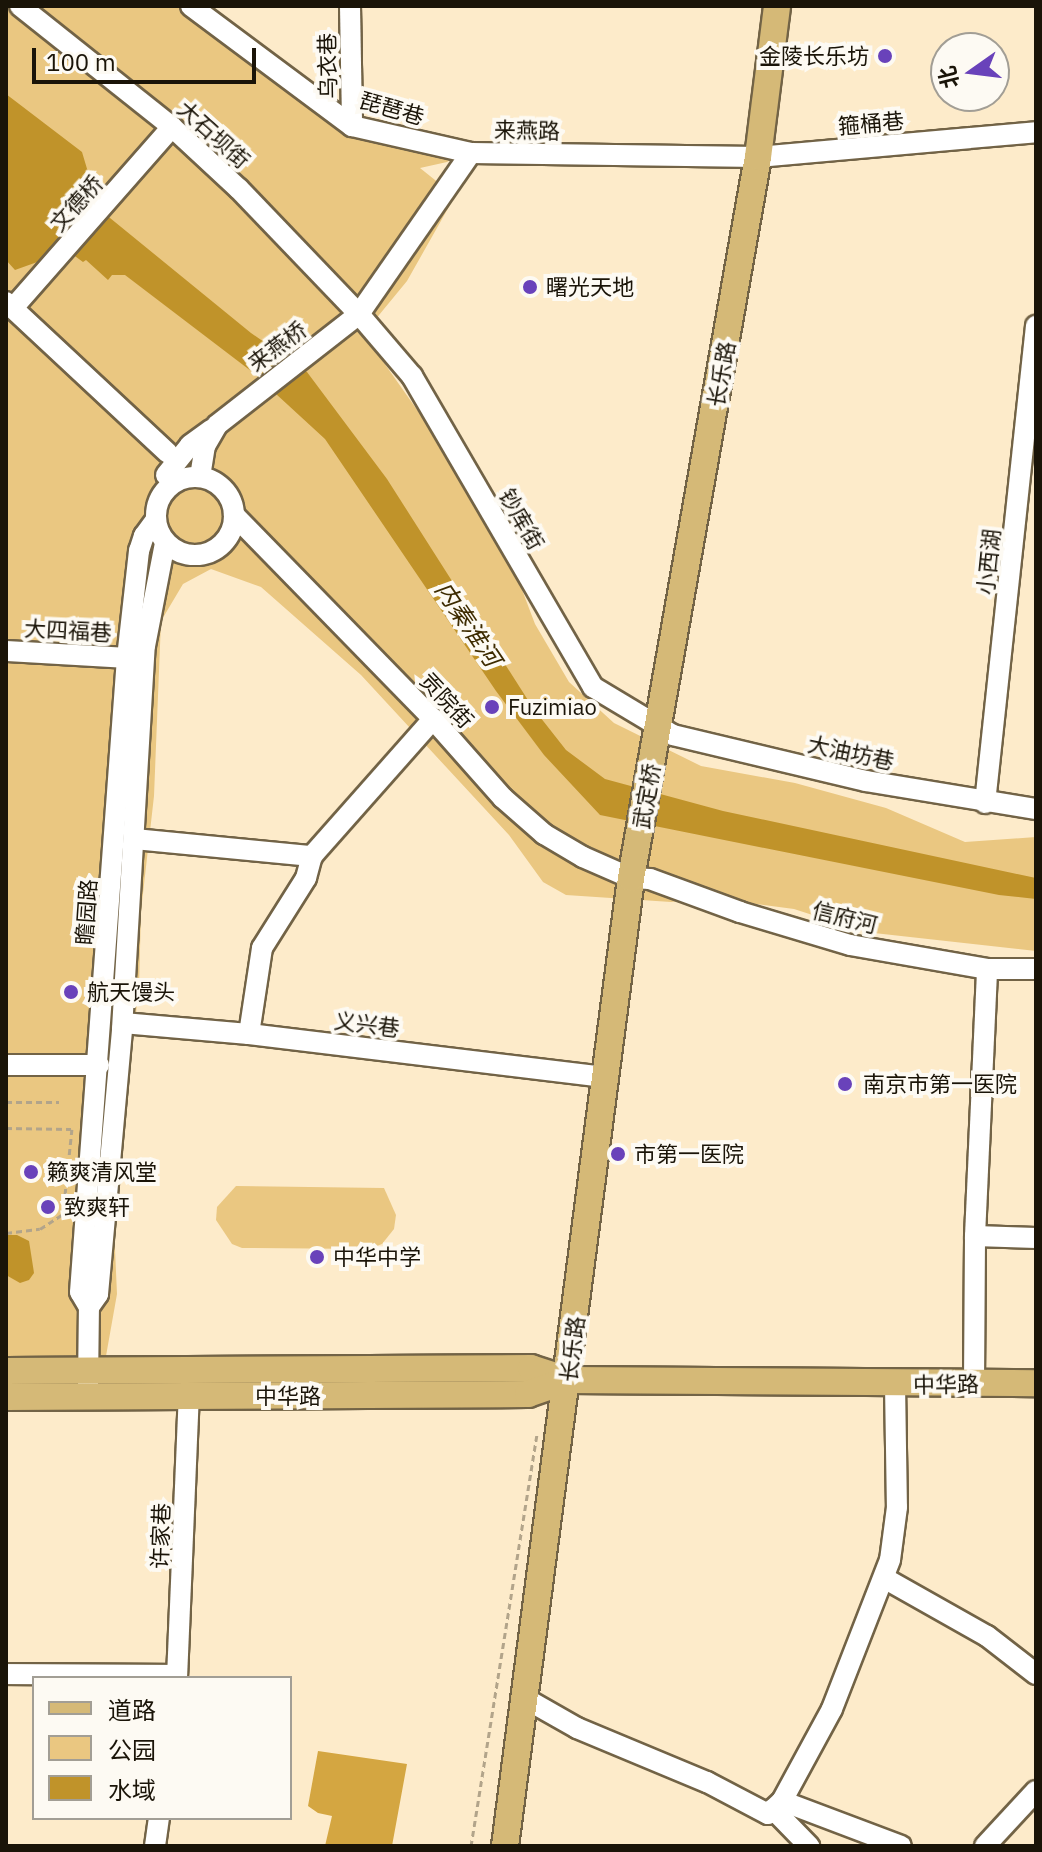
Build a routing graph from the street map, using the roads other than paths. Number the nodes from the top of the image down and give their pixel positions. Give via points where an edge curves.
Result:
1 (20, 6) edge
2 (191, 6) edge
3 (350, 6) edge
4 (777, 6) edge
5 (352, 126) junction
6 (172, 127) junction
7 (1036, 132) edge
8 (471, 153) junction
9 (758, 157) junction
10 (10, 305) edge
11 (359, 314) junction
12 (1036, 326) edge
13 (336, 332) joint
14 (217, 425) junction
15 (168, 453) dead end
16 (200, 477) junction
17 (234, 515) junction
18 (155, 521) junction
19 (165, 543) junction
20 (139, 551) junction
21 (6, 651) edge
22 (127, 658) junction
23 (433, 719) junction
24 (658, 734) junction
25 (985, 803) junction
26 (1036, 809) edge
27 (134, 839) junction
28 (636, 852) joint
29 (312, 856) junction
30 (640, 878) junction
31 (987, 969) junction
32 (1036, 969) edge
33 (115, 1016) junction
34 (249, 1034) junction
35 (6, 1065) edge
36 (99, 1065) junction
37 (606, 1077) junction
38 (975, 1236) junction
39 (1036, 1238) edge
40 (89, 1307) junction
41 (6, 1371) edge
42 (568, 1380) junction
43 (974, 1383) junction
44 (1036, 1383) edge
45 (895, 1384) junction
46 (6, 1397) edge
47 (88, 1397) junction
48 (189, 1397) junction
49 (884, 1578) junction
50 (6, 1674) edge
51 (1036, 1674) edge
52 (120, 1676) edge
53 (177, 1676) edge
54 (526, 1699) junction
55 (1036, 1791) edge
56 (777, 1805) junction
57 (159, 1820) edge
58 (155, 1846) edge
59 (505, 1846) edge
60 (809, 1846) edge
61 (901, 1846) edge
62 (985, 1846) edge

1 - 6 street, 大石坝街
2 - 5 street, 琵琶巷
3 - 5 street, 乌衣巷
4 - 9 main road, 长乐路
5 - 8 street, 琵琶巷
6 - 10 street, 文德桥 via 54,263
6 - 11 street, 大石坝街
7 - 9 street, 箍桶巷
8 - 9 street, 来燕路
8 - 11 street, 来燕路
9 - 24 main road, 长乐路
10 - 15 street
11 - 13 street, 来燕路
11 - 24 street, 钞库街 via 412,376 593,687
12 - 25 street, 小西湖
13 - 14 street, 来燕桥
14 - 16 street via 205,446
14 - 20 street via 190,445 154,491
16 - 17 street via 224,489
16 - 18 street via 167,488 155,509
17 - 19 street via 226,540 216,550 190,556
17 - 23 street, 贡院街
18 - 19 street
18 - 20 street, 瞻园路
19 - 27 street, 瞻园路 via 145,646
20 - 22 street, 瞻园路
21 - 22 street, 大四福巷
22 - 33 street, 瞻园路
23 - 29 street
23 - 30 street, 贡院街 via 503,798 544,834 583,857
24 - 25 street, 大油坊巷
24 - 28 main road, 武定桥
25 - 26 street, 大油坊巷
27 - 29 street
27 - 33 street, 瞻园路
28 - 30 main road, 长乐路
29 - 34 street via 306,878 262,948
30 - 31 street, 信府河 via 850,945
30 - 37 main road, 长乐路
31 - 32 street, 信府河
31 - 38 street
33 - 34 street, 义兴巷
33 - 36 street, 瞻园路
33 - 40 street, 瞻园路 via 98,1294
34 - 37 street, 义兴巷
35 - 36 street
36 - 40 street, 瞻园路 via 80,1292
37 - 42 main road, 长乐路
38 - 39 street
38 - 43 street
40 - 47 street, 瞻园路
41 - 42 main road, 中华路 via 531,1368
42 - 45 main road, 中华路
42 - 48 main road, 中华路 via 528,1394
42 - 54 main road, 长乐路
43 - 44 main road, 中华路
43 - 45 main road, 中华路
45 - 49 street via 897,1507
46 - 47 main road, 中华路
47 - 48 main road, 中华路
48 - 53 street, 许家巷
49 - 51 street via 987,1636
49 - 56 street via 832,1709
50 - 52 street
54 - 56 street via 577,1728 707,1782 768,1814
54 - 59 main road, 长乐路
55 - 62 street
56 - 60 street
56 - 61 street
57 - 58 street

